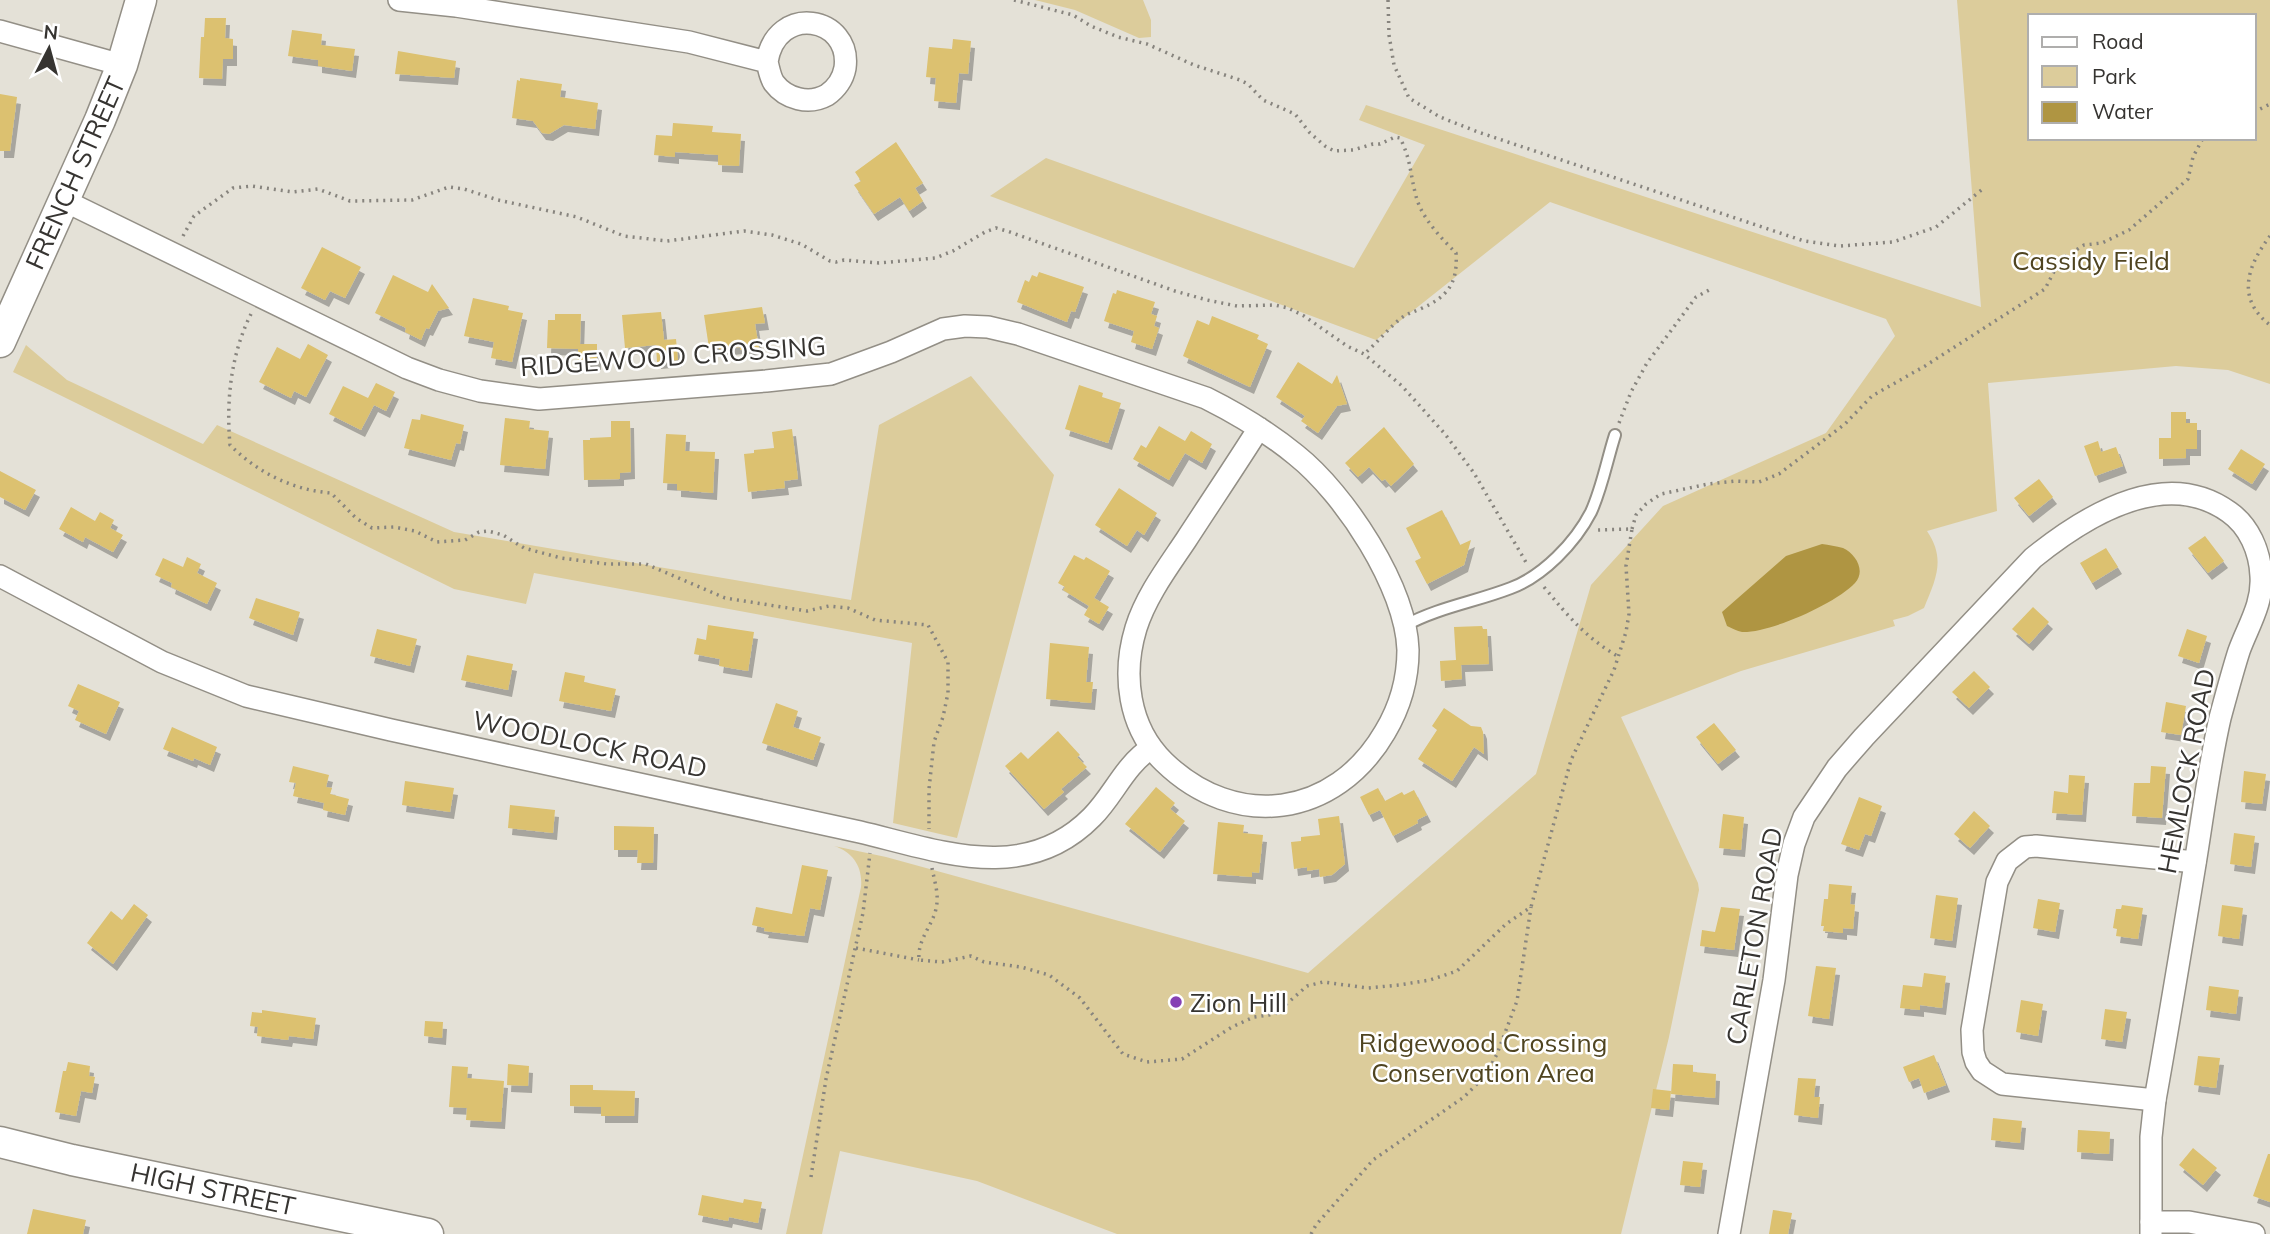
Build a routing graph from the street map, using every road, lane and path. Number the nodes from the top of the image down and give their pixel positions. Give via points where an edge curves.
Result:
1 (141, 0) edge
2 (399, 0) edge
3 (1014, 0) edge
4 (1388, 0) edge
5 (456, 3) edge
6 (0, 32) edge
7 (767, 62) dead end
8 (122, 65) junction
9 (2202, 140) edge
10 (1984, 188) dead end
11 (65, 201) junction
12 (2270, 236) edge
13 (174, 254) junction
14 (1711, 289) dead end
15 (260, 296) junction
16 (2270, 325) edge
17 (0, 342) edge
18 (1364, 354) junction
19 (1259, 428) junction
20 (1615, 435) joint
21 (1581, 527) junction
22 (1632, 530) junction
23 (0, 576) edge
24 (1535, 576) junction
25 (1404, 626) junction
26 (1619, 657) junction
27 (1913, 684) joint
28 (1151, 748) junction
29 (871, 835) junction
30 (929, 850) junction
31 (2195, 862) junction
32 (1531, 907) junction
33 (856, 948) junction
34 (919, 960) junction
35 (2155, 1100) junction
36 (0, 1142) edge
37 (811, 1177) dead end
38 (2151, 1228) edge
39 (428, 1234) edge
40 (1311, 1234) edge
41 (1729, 1234) edge
42 (2254, 1234) edge

1 - 8 main road, FRENCH STREET
2 - 5 street
3 - 18 path via 1073,15 1109,34 1240,80 1263,100 1294,114 1334,151 1400,138 1408,153 1416,197 1456,253 1456,279 1450,290 1407,314
4 - 10 path via 1394,65 1409,98 1440,117 1804,242 1840,246 1893,242 1936,227
5 - 7 street via 689,42
6 - 8 street
8 - 11 main road, FRENCH STREET
9 - 22 path via 2188,179 2129,230 2102,243 2084,245 2060,260 2045,289 1872,396 1845,424 1780,474 1759,482 1735,481 1661,494 1636,516
11 - 13 street, RIDGEWOOD CROSSING
11 - 17 main road, FRENCH STREET
12 - 16 path via 2248,273 2248,290
13 - 15 street, RIDGEWOOD CROSSING
13 - 18 path via 194,216 233,188 252,186 293,192 317,189 350,201 412,200 449,187 577,217 624,236 667,241 744,231 801,244 836,262 935,258 996,228 1208,300 1288,308
14 - 20 path via 1696,297 1647,363
15 - 19 street, RIDGEWOOD CROSSING via 407,368 510,397 598,395 810,377 853,367 943,329 965,326 1018,334 1194,394
15 - 30 path via 242,331 230,380 230,445 264,472 287,483 331,493 372,528 415,531 437,542 465,540 488,531 561,558 646,564 725,598 807,611 848,608 875,620 928,625 948,662 948,693 934,742 929,789
18 - 24 path via 1402,386 1445,435 1474,473
19 - 25 street, RIDGEWOOD CROSSING via 1298,456 1351,515 1376,555
19 - 28 street, RIDGEWOOD CROSSING via 1137,624 1128,672 1130,694
20 - 21 lane via 1590,513
21 - 22 path
21 - 24 lane
22 - 26 path via 1626,566 1629,614
23 - 29 street, WOODLOCK ROAD via 162,662 246,696
24 - 25 lane
24 - 26 path via 1574,625
25 - 28 street, RIDGEWOOD CROSSING via 1406,673 1392,721 1366,759 1324,792 1277,806 1216,798 1193,787
26 - 32 path via 1571,760
27 - 31 street, HEMLOCK ROAD via 2033,558 2081,522 2155,495 2191,494 2214,502 2247,529 2259,559 2261,595 2221,716
27 - 41 street, CARLETON ROAD via 1837,768 1798,830
28 - 30 street, WOODLOCK ROAD via 1138,757 1093,815 1054,845 1010,858
29 - 30 street, WOODLOCK ROAD
29 - 33 path
30 - 34 path via 937,902 918,949
31 - 35 street, HEMLOCK ROAD
31 - 35 street via 2025,847 2001,871 1988,929 1972,1030 1973,1052 1982,1071 2002,1084
32 - 34 path via 1457,971 1399,985 1368,988 1323,982 1307,986 1275,1014 1232,1027 1182,1059 1147,1062 1123,1054 1080,998 1049,975 971,956 942,962
32 - 40 path via 1517,1001 1486,1075 1464,1097 1373,1160
33 - 34 path
33 - 37 path via 826,1079
35 - 38 street, HEMLOCK ROAD
36 - 39 main road, HIGH STREET
38 - 42 street via 2189,1222

